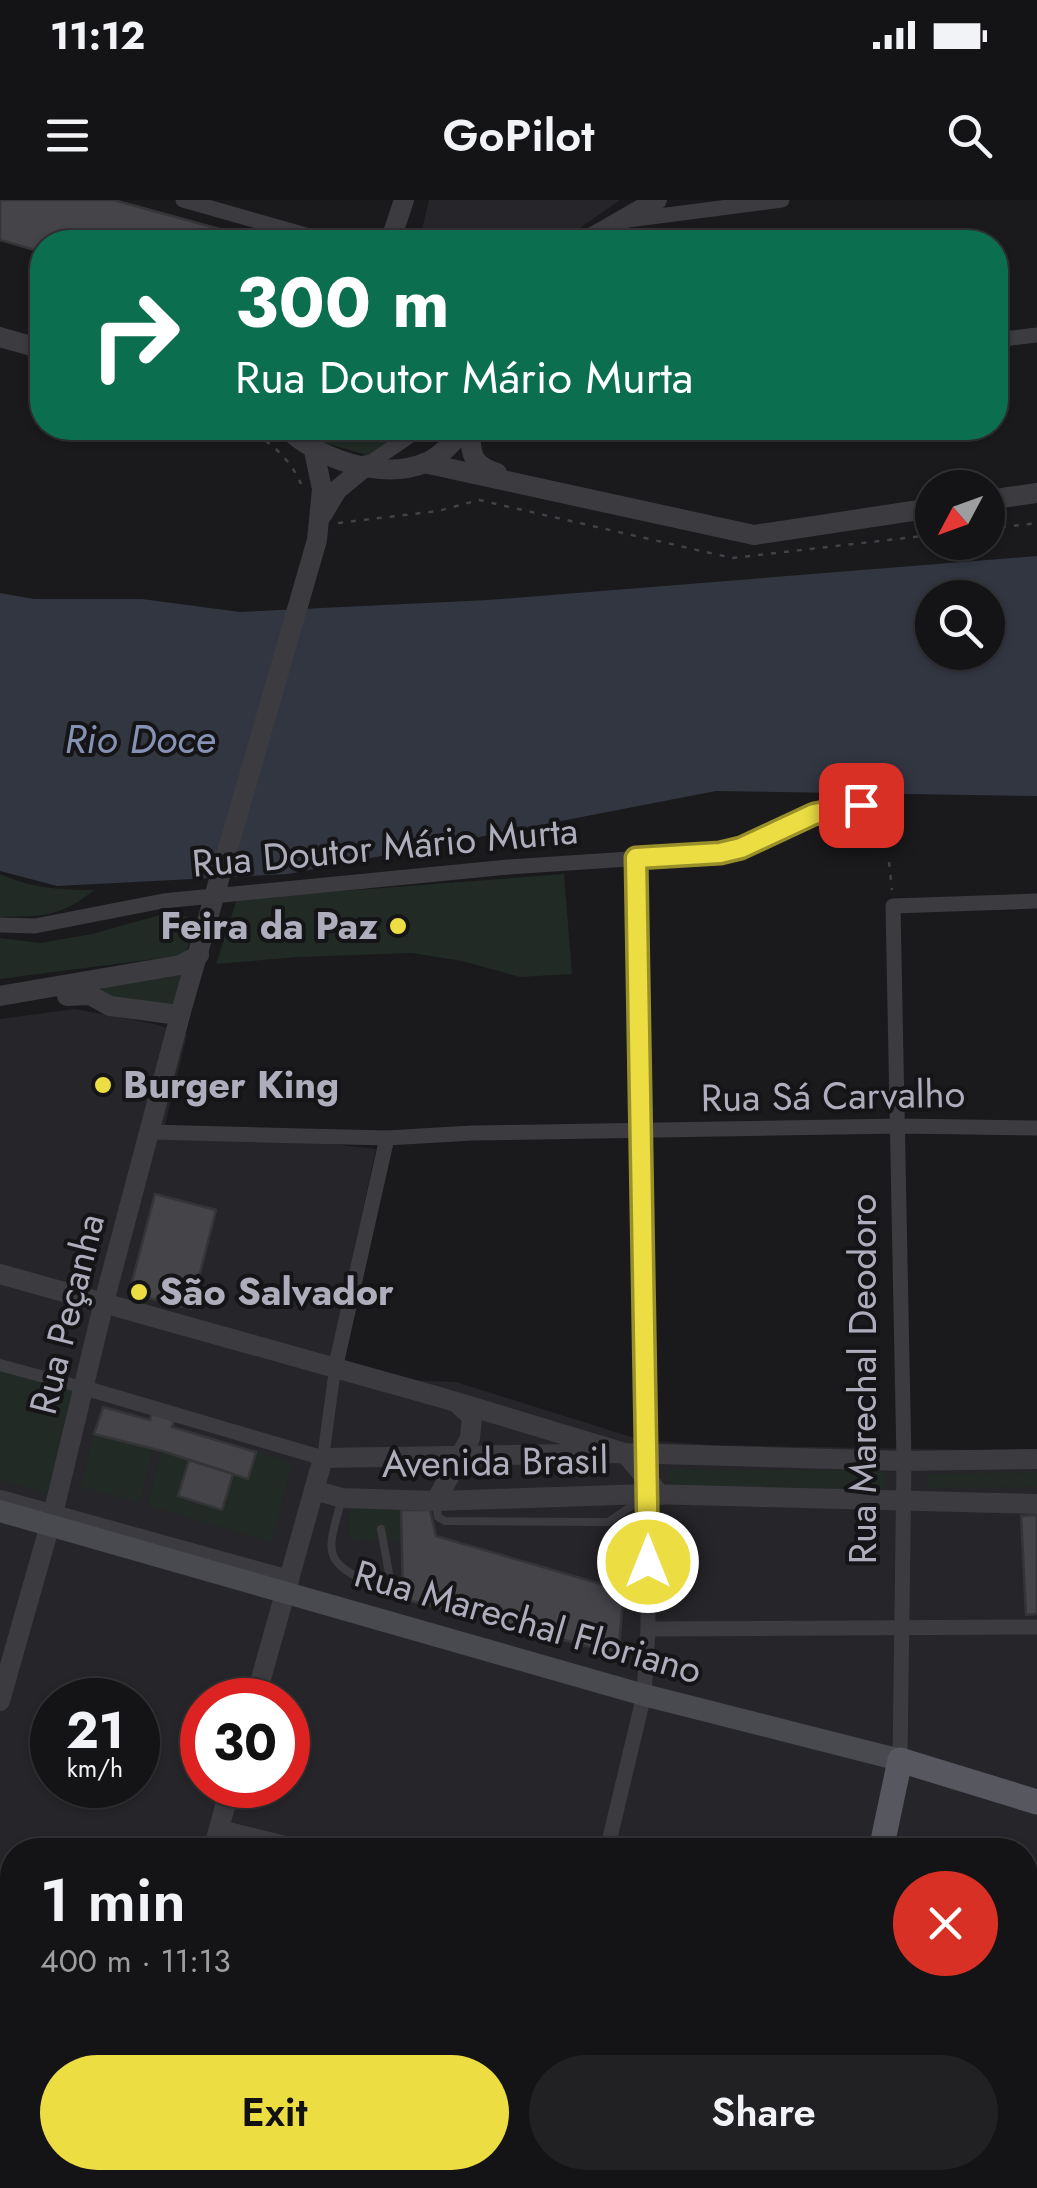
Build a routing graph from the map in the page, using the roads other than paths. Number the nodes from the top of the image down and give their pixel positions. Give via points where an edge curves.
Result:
1 (183, 200) edge
2 (404, 200) edge
3 (657, 200) edge
4 (782, 200) edge
5 (613, 224) junction
6 (272, 225) junction
7 (271, 230) edge
8 (288, 230) edge
9 (394, 230) edge
10 (604, 230) edge
11 (1037, 334) edge
12 (0, 337) edge
13 (1008, 338) edge
14 (30, 346) edge
15 (301, 440) edge
16 (403, 440) edge
17 (455, 440) edge
18 (470, 440) edge
19 (314, 450) junction
20 (424, 464) junction
21 (367, 465) junction
22 (1037, 493) edge
23 (566, 494) junction
24 (1005, 498) edge
25 (915, 510) edge
26 (320, 520) junction
27 (889, 801) dead end
28 (636, 858) junction
29 (1037, 902) edge
30 (0, 925) edge
31 (193, 960) junction
32 (108, 980) junction
33 (0, 996) edge
34 (0, 1005) edge
35 (112, 1007) junction
36 (178, 1015) junction
37 (900, 1126) junction
38 (1037, 1128) edge
39 (641, 1131) junction
40 (150, 1132) junction
41 (387, 1138) junction
42 (0, 1274) edge
43 (104, 1302) junction
44 (0, 1365) edge
45 (336, 1369) junction
46 (85, 1388) junction
47 (446, 1399) junction
48 (625, 1453) junction
49 (648, 1454) junction
50 (462, 1456) junction
51 (324, 1458) junction
52 (1037, 1459) edge
53 (904, 1461) junction
54 (314, 1490) junction
55 (652, 1490) junction
56 (342, 1498) junction
57 (0, 1500) edge
58 (436, 1501) junction
59 (904, 1502) junction
60 (1037, 1504) edge
61 (0, 1511) edge
62 (51, 1519) junction
63 (380, 1529) dead end
64 (287, 1586) junction
65 (1037, 1627) edge
66 (900, 1628) junction
67 (648, 1629) junction
68 (261, 1678) edge
69 (644, 1694) junction
70 (0, 1701) edge
71 (900, 1760) junction
72 (1037, 1802) edge
73 (225, 1808) edge
74 (220, 1827) junction
75 (217, 1838) edge
76 (264, 1838) edge
77 (610, 1838) edge
78 (884, 1838) edge

1 - 6 street
2 - 9 street
3 - 5 street
4 - 5 street
5 - 10 street
6 - 7 street
6 - 8 street
11 - 13 street
12 - 14 street
15 - 19 street
16 - 21 street
17 - 20 street
18 - 23 street via 482,468
19 - 21 street
19 - 26 street
20 - 21 street
20 - 23 street
21 - 26 street via 338,490
22 - 24 street
23 - 25 street via 754,534
26 - 31 street, Rua Peçanha
27 - 28 street, Rua Doutor Mário Murta via 814,814 720,853
28 - 30 street, Rua Doutor Mário Murta via 163,901 35,926
28 - 39 street
29 - 37 street, Rua Marechal Deodoro via 894,906
31 - 32 street
31 - 36 street, Rua Peçanha
32 - 33 street
32 - 35 street via 100,994
34 - 35 street via 82,994
35 - 36 street
36 - 40 street, Rua Peçanha
37 - 38 street, Rua Sá Carvalho
37 - 39 street, Rua Sá Carvalho
37 - 53 street, Rua Marechal Deodoro
39 - 41 street, Rua Sá Carvalho
39 - 49 street
40 - 41 street, Rua Sá Carvalho
40 - 43 street, Rua Peçanha
41 - 45 street
42 - 43 street
43 - 45 street
43 - 46 street, Rua Peçanha
44 - 46 street
45 - 47 street
45 - 51 street
46 - 51 street
46 - 62 street, Rua Peçanha
47 - 48 street
47 - 50 street via 472,1417
48 - 49 street
48 - 50 street
48 - 55 street
49 - 53 street
49 - 55 street
50 - 51 street
50 - 58 street
51 - 54 street
52 - 53 street
53 - 59 street, Rua Marechal Deodoro
54 - 56 street, Avenida Brasil
54 - 64 street
55 - 58 street, Avenida Brasil
55 - 59 street, Avenida Brasil
55 - 67 street
56 - 58 street, Avenida Brasil
56 - 63 lane via 333,1560 374,1586 390,1579
57 - 62 street, Rua Marechal Floriano
59 - 60 street, Avenida Brasil
59 - 66 street, Rua Marechal Deodoro
61 - 62 main road, Rua Marechal Floriano
62 - 64 main road, Rua Marechal Floriano
62 - 70 street, Rua Peçanha
64 - 68 street
64 - 69 main road, Rua Marechal Floriano
65 - 66 street
66 - 67 street
66 - 71 street, Rua Marechal Deodoro
67 - 69 street
69 - 71 main road, Rua Marechal Floriano
69 - 77 street
71 - 72 main road, Rua Marechal Floriano
71 - 78 main road, Rua Marechal Deodoro
73 - 74 street
74 - 75 street
74 - 76 street

